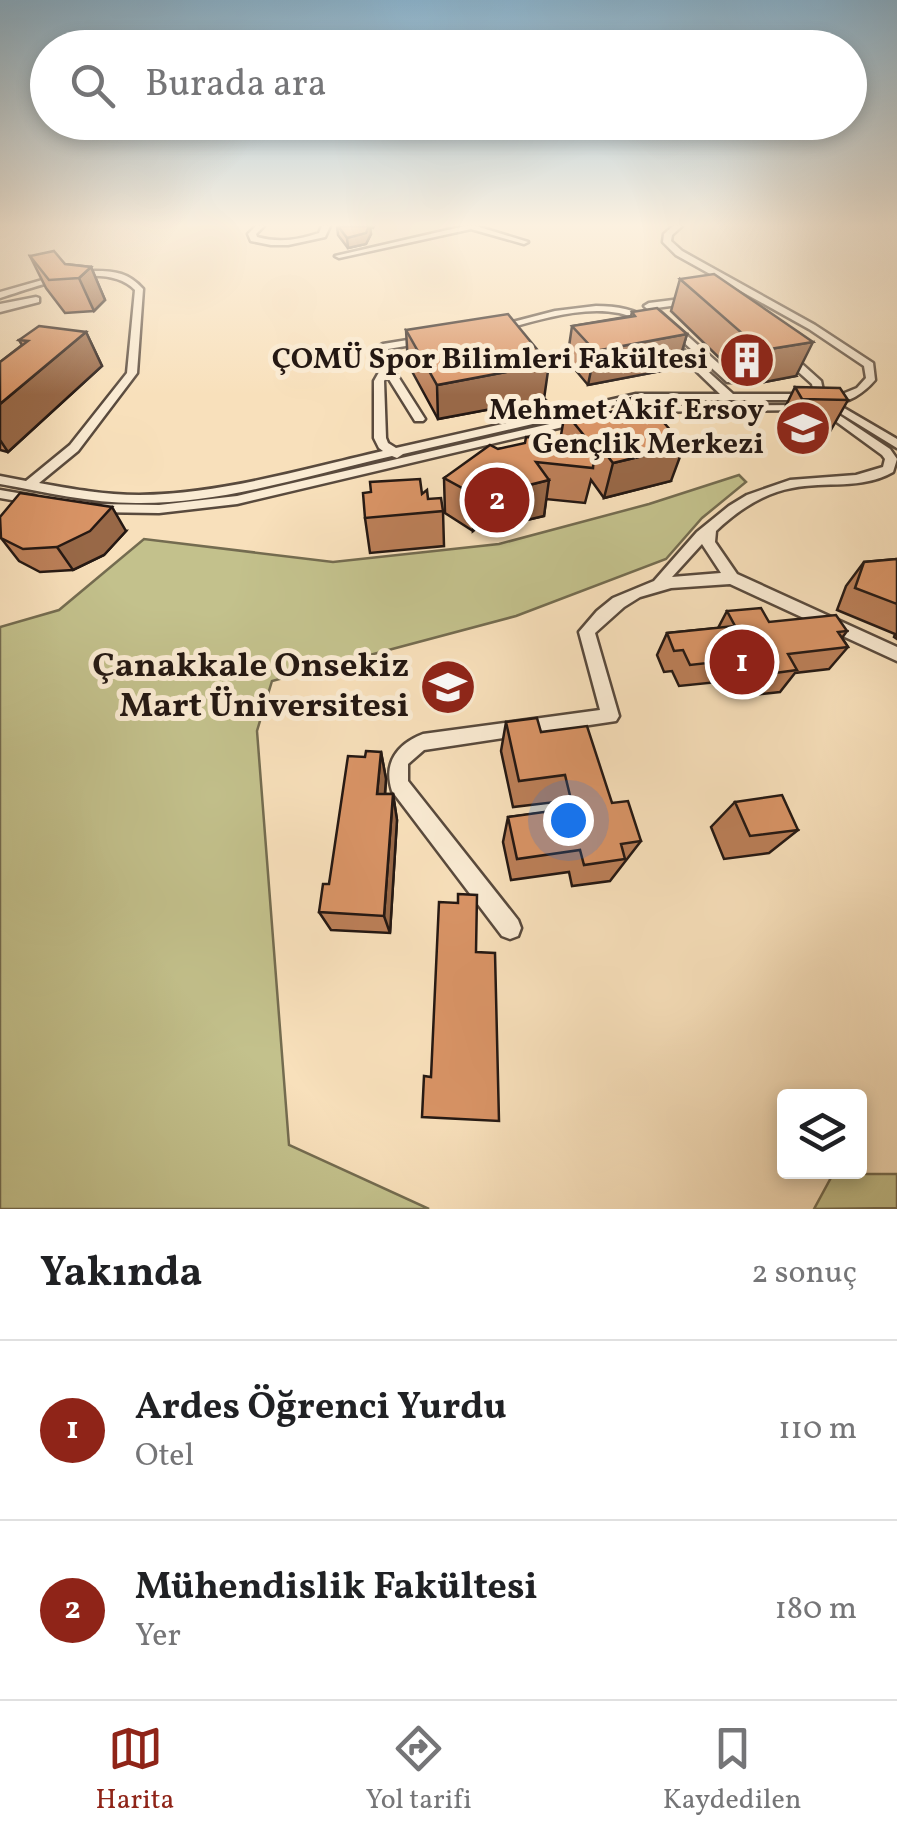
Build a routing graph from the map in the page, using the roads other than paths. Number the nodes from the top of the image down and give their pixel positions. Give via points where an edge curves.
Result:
1 (47, 282) edge
2 (54, 282) edge
3 (132, 282) edge
4 (139, 282) edge
5 (733, 282) edge
6 (0, 294) edge
7 (706, 298) edge
8 (618, 316) edge
9 (519, 323) junction
10 (670, 324) junction
11 (654, 327) junction
12 (488, 328) edge
13 (637, 330) edge
14 (438, 338) edge
15 (780, 351) edge
16 (387, 367) junction
17 (731, 380) dead end
18 (728, 395) junction
19 (823, 403) junction
20 (419, 419) dead end
21 (380, 430) junction
22 (897, 444) edge
23 (399, 456) junction
24 (366, 464) junction
25 (0, 480) edge
26 (28, 485) junction
27 (54, 486) junction
28 (0, 494) edge
29 (18, 497) junction
30 (709, 529) junction
31 (732, 578) junction
32 (661, 582) junction
33 (897, 654) edge
34 (510, 928) dead end

1 - 6 street
2 - 6 street
3 - 26 street via 138,289 132,372 74,448
4 - 27 street via 136,373
5 - 19 street via 868,364 871,378 861,390
7 - 10 street via 649,306
8 - 9 street via 527,332
9 - 11 street via 620,308
9 - 12 street
10 - 11 street
10 - 17 street
11 - 13 street
11 - 18 street
14 - 16 street via 383,347
15 - 19 street via 817,383
16 - 20 street
16 - 21 street via 378,381
18 - 19 street
18 - 23 street via 636,396
19 - 22 street
19 - 23 street via 646,406
19 - 30 street via 886,452 891,459 884,474 771,490
21 - 23 street via 383,445
21 - 24 street
23 - 24 street
24 - 27 street via 237,500 160,510 96,508
25 - 26 street
26 - 27 street
26 - 29 street
27 - 29 street
28 - 29 street
30 - 31 street via 708,543
30 - 32 street
31 - 32 street
31 - 33 street
32 - 34 street via 623,598 586,632 610,716 423,742 400,761 400,785

